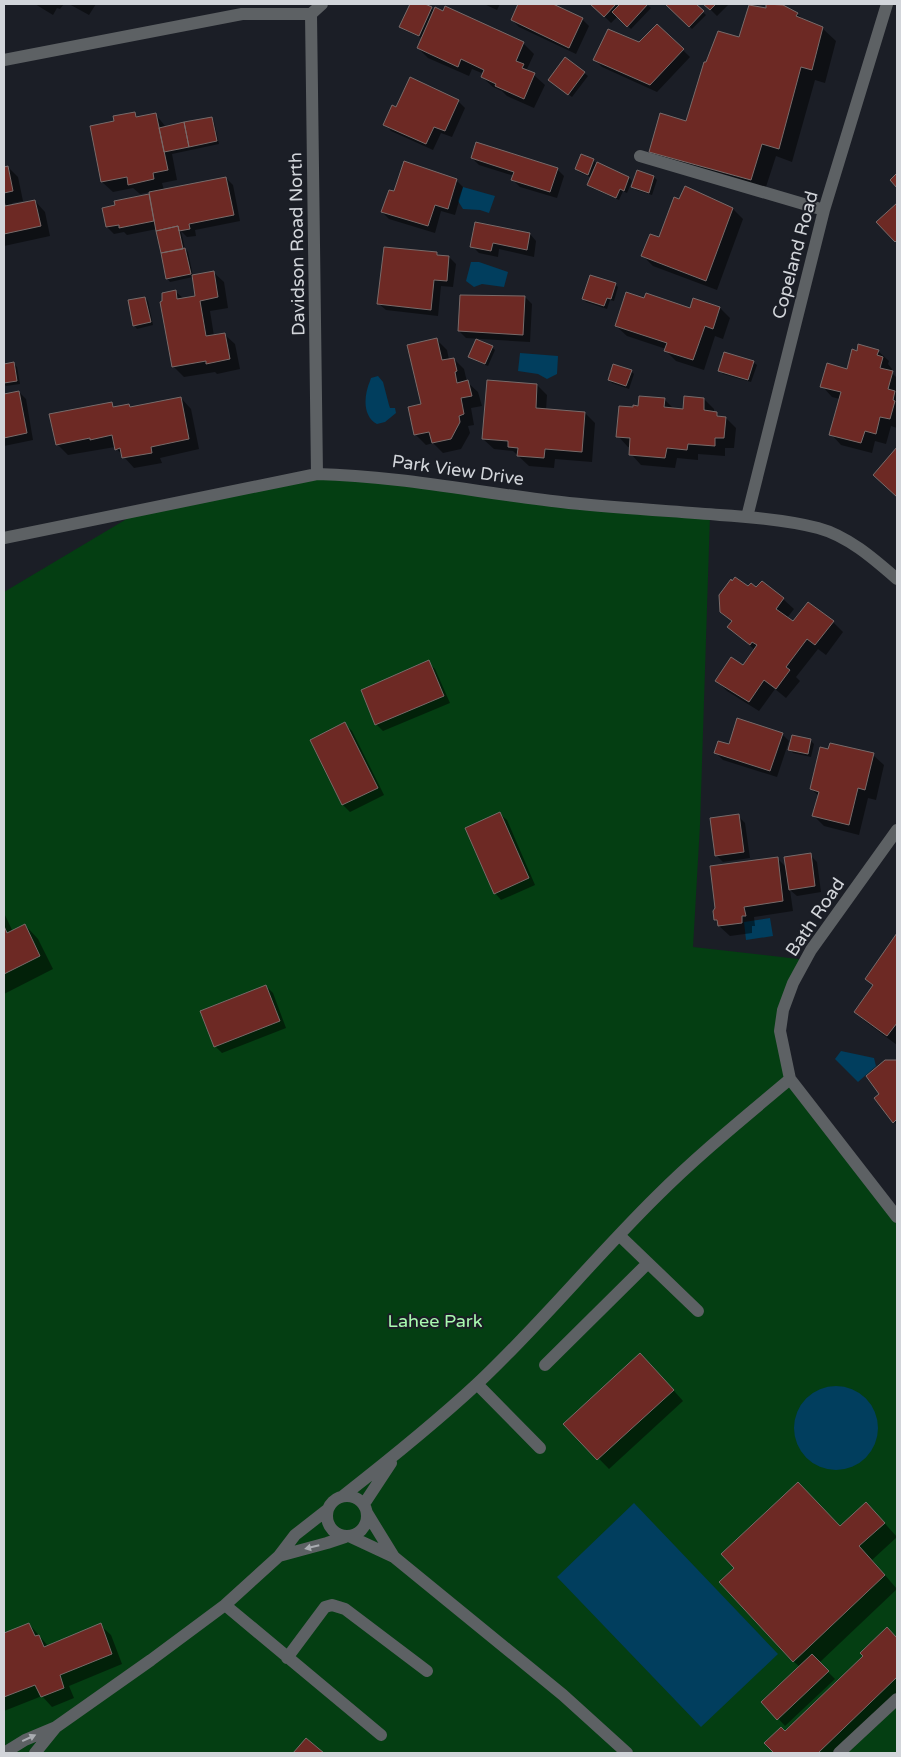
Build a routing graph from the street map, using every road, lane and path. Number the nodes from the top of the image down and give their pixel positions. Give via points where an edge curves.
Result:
1 (322, 4) edge
2 (887, 4) edge
3 (311, 14) junction
4 (4, 60) edge
5 (640, 156) dead end
6 (824, 210) junction
7 (317, 474) junction
8 (747, 517) junction
9 (4, 538) edge
10 (897, 579) edge
11 (897, 830) edge
12 (790, 1079) junction
13 (897, 1217) edge
14 (620, 1236) junction
15 (648, 1263) junction
16 (698, 1312) dead end
17 (545, 1365) dead end
18 (477, 1384) junction
19 (540, 1448) dead end
20 (398, 1453) junction
21 (343, 1496) junction
22 (365, 1508) junction
23 (327, 1510) junction
24 (347, 1536) junction
25 (279, 1556) junction
26 (394, 1557) junction
27 (224, 1605) junction
28 (287, 1658) junction
29 (428, 1671) dead end
30 (897, 1699) edge
31 (56, 1727) junction
32 (381, 1735) dead end
33 (4, 1753) edge
34 (36, 1753) edge
35 (627, 1753) edge
36 (839, 1753) edge

1 - 3 street
2 - 6 street, Copeland Road
3 - 4 street via 242,14
3 - 7 street, Davidson Road North
5 - 6 street
6 - 8 street, Copeland Road
7 - 8 street, Park View Drive via 379,477 569,503
7 - 9 street, Park View Drive
8 - 10 street, Park View Drive via 802,524 836,535
11 - 12 street, Bath Road via 811,950 793,982 780,1031
12 - 13 street
12 - 14 street via 656,1196
14 - 15 street
14 - 18 street
15 - 16 street
15 - 17 street
18 - 19 street
18 - 20 street
20 - 21 street
20 - 22 street
21 - 22 street via 357,1498
21 - 23 street via 331,1502
22 - 24 street via 366,1522 362,1530
22 - 26 street
23 - 24 street via 329,1528 336,1534
23 - 25 street via 295,1535
24 -> 25 street
24 - 26 street
25 - 27 street
26 - 35 street via 563,1695
27 - 28 street
27 - 31 street
28 - 29 street via 325,1607 332,1605 345,1609
28 - 32 street
30 - 36 street
33 -> 31 street
31 - 34 street

